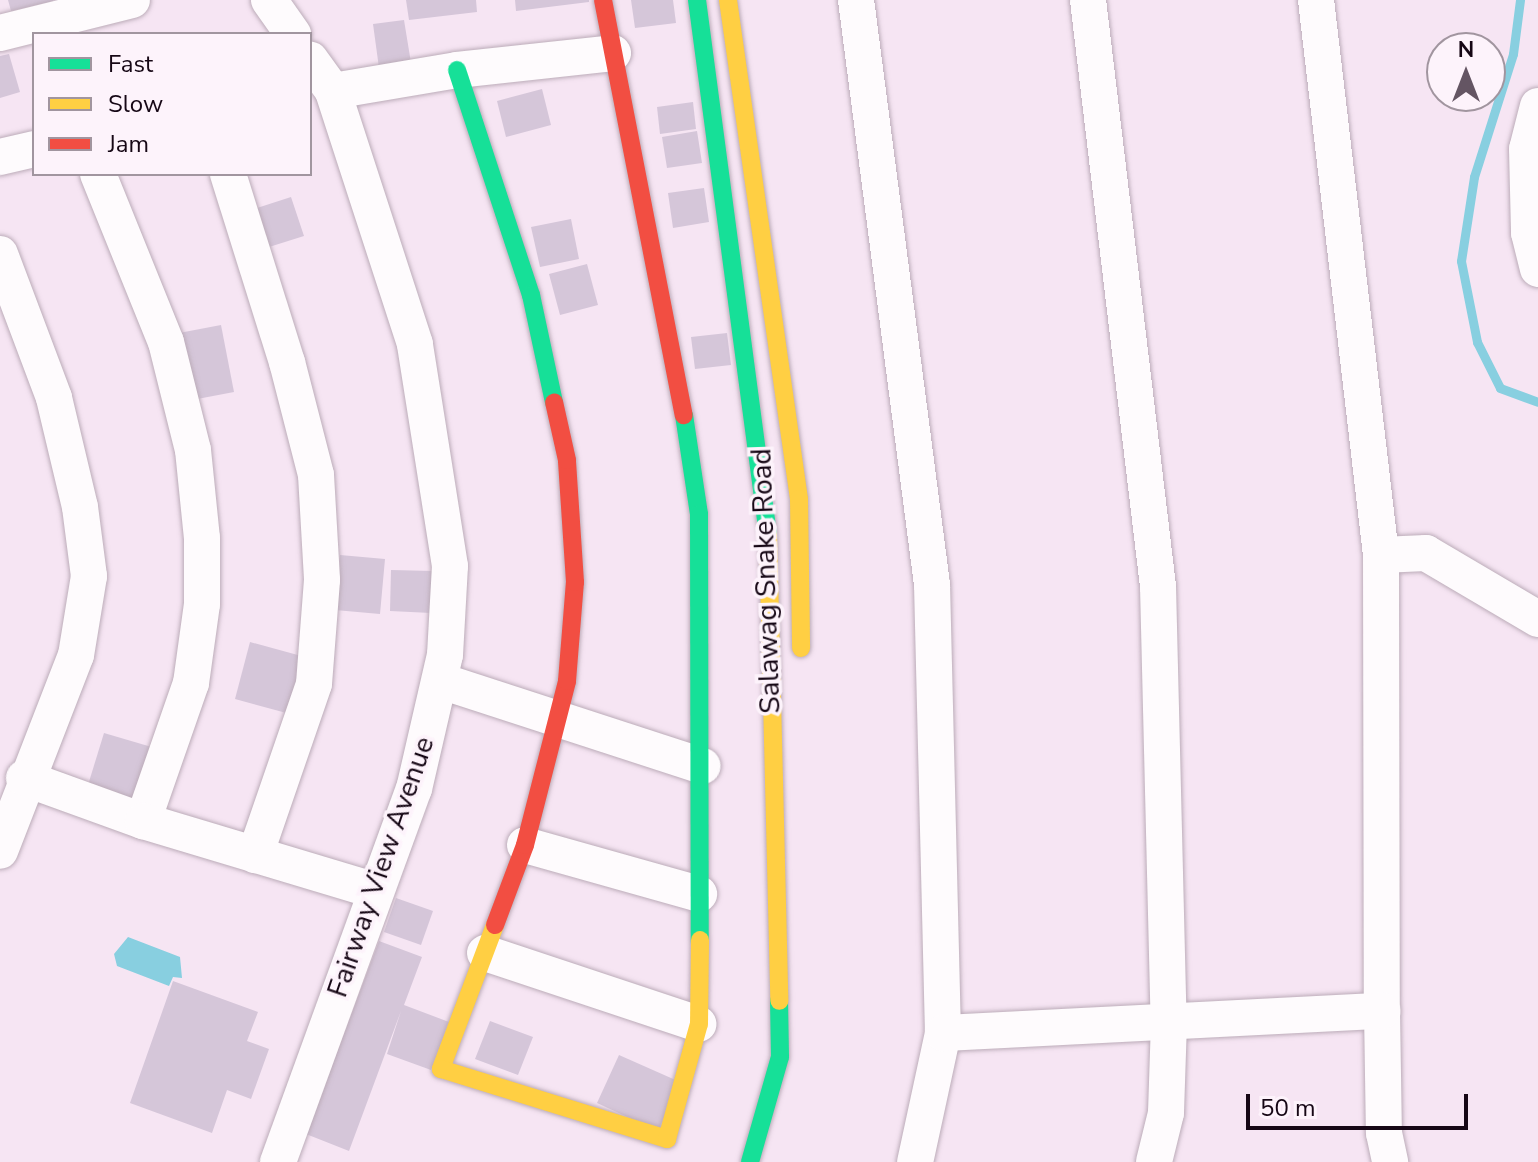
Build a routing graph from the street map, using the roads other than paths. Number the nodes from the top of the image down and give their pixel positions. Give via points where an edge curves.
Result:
1 (132, 0) edge
2 (269, 0) edge
3 (603, 0) edge
4 (697, 0) edge
5 (728, 0) edge
6 (856, 0) edge
7 (1088, 0) edge
8 (1316, 0) edge
9 (292, 32) edge
10 (0, 33) edge
11 (613, 53) junction
12 (312, 62) edge
13 (457, 70) junction
14 (333, 91) junction
15 (1538, 106) edge
16 (32, 149) edge
17 (0, 157) edge
18 (99, 176) edge
19 (229, 176) edge
20 (1534, 233) edge
21 (0, 254) edge
22 (1538, 269) edge
23 (1381, 555) junction
24 (1538, 619) edge
25 (801, 671) dead end
26 (441, 681) junction
27 (557, 718) junction
28 (703, 766) junction
29 (24, 778) junction
30 (143, 821) junction
31 (525, 845) junction
32 (0, 851) edge
33 (255, 855) junction
34 (376, 891) junction
35 (699, 894) junction
36 (485, 953) junction
37 (1382, 1011) junction
38 (1169, 1022) junction
39 (699, 1024) junction
40 (943, 1033) junction
41 (278, 1162) edge
42 (750, 1162) edge
43 (915, 1162) edge
44 (1154, 1162) edge
45 (1390, 1162) edge

1 - 10 street
2 - 9 street
3 - 11 street
4 - 42 street, Salawag Snake Road via 764,471 781,780 780,1057
5 - 25 street, Salawag Snake Road via 799,499
6 - 40 street via 932,584
7 - 38 street via 1158,586
8 - 23 street
11 - 13 street
11 - 28 street via 672,340 699,514
12 - 14 street, Fairway View Avenue
13 - 14 street
13 - 27 street via 531,295 567,460 575,582 567,681
14 - 26 street, Fairway View Avenue via 415,344 450,566
15 - 20 street via 1527,149
16 - 17 street
18 - 30 street via 166,342 193,450 202,538 202,604 191,683
19 - 33 street via 316,475 322,580 314,684
20 - 22 street
21 - 29 street via 54,398 80,507 89,576 76,655
23 - 24 street via 1426,553
23 - 37 street
26 - 27 street
26 - 34 street, Fairway View Avenue via 414,789
27 - 28 street
27 - 31 street
28 - 35 street
29 - 30 street
29 - 32 street
30 - 33 street
31 - 35 street
31 - 36 street
33 - 34 street
34 - 41 street, Fairway View Avenue
35 - 39 street
36 - 39 street
36 - 39 street via 441,1069 667,1139
37 - 38 street
37 - 45 street via 1384,1133
38 - 40 street
38 - 44 street via 1166,1113
40 - 43 street

